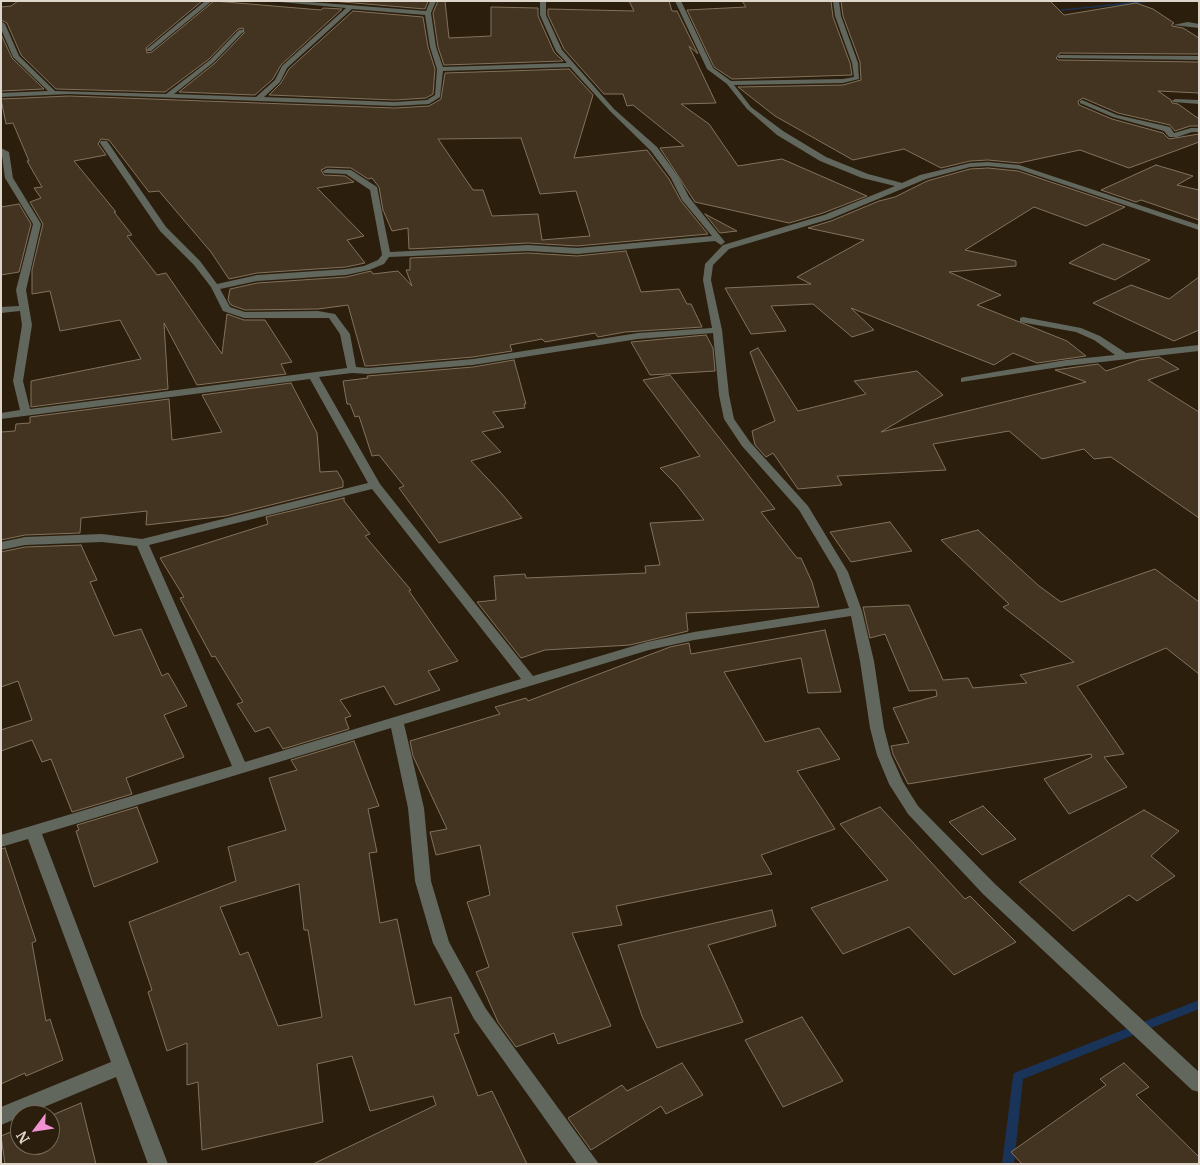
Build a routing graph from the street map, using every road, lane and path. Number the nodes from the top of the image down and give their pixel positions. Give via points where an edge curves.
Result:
1 (209, 1) edge
2 (272, 1) edge
3 (434, 1) edge
4 (543, 1) edge
5 (678, 1) edge
6 (836, 1) edge
7 (350, 8) junction
8 (428, 13) junction
9 (2, 24) edge
10 (1176, 25) dead end
11 (1199, 26) edge
12 (241, 30) dead end
13 (149, 50) dead end
14 (1060, 57) dead end
15 (1199, 58) edge
16 (572, 65) junction
17 (440, 69) junction
18 (729, 83) junction
19 (53, 92) junction
20 (1, 95) edge
21 (168, 95) junction
22 (258, 99) junction
23 (1175, 101) dead end
24 (1082, 102) dead end
25 (1199, 102) edge
26 (1199, 130) edge
27 (104, 143) dead end
28 (1, 150) edge
29 (328, 171) dead end
30 (900, 185) junction
31 (1199, 228) edge
32 (717, 238) junction
33 (726, 247) junction
34 (386, 255) junction
35 (215, 287) junction
36 (24, 308) junction
37 (1, 310) edge
38 (1023, 320) dead end
39 (717, 330) junction
40 (1199, 348) edge
41 (1125, 357) junction
42 (352, 370) junction
43 (312, 374) junction
44 (965, 380) dead end
45 (26, 413) junction
46 (1, 416) edge
47 (375, 485) junction
48 (142, 544) junction
49 (1, 546) edge
50 (856, 611) junction
51 (530, 681) junction
52 (396, 721) junction
53 (240, 768) junction
54 (33, 831) junction
55 (1, 841) edge
56 (121, 1066) junction
57 (1199, 1084) edge
58 (1, 1116) edge
59 (158, 1164) edge
60 (588, 1164) edge

1 - 13 street
2 - 7 street
3 - 8 street
4 - 16 street via 543,15 550,32 559,51
5 - 18 street via 710,69
6 - 18 street via 857,78
7 - 8 street
7 - 22 street via 296,56
8 - 17 street
9 - 19 street via 16,57
10 - 11 street
12 - 21 street via 212,61
14 - 15 street
16 - 17 street
16 - 32 street via 612,110 654,149 685,198
17 - 22 street via 438,96 429,102 395,104
18 - 30 street via 749,108 780,133 823,159 865,176
19 - 20 street
19 - 21 street
21 - 22 street
23 - 25 street
24 - 26 street via 1115,116 1167,129 1172,135
27 - 35 street via 163,229 197,263
28 - 36 street via 5,152 9,178 37,224 21,290
29 - 34 street via 348,172 374,189
30 - 31 street via 970,166 988,164 1019,168
30 - 33 street via 826,217
32 - 33 street
32 - 34 street via 577,251 528,248
33 - 39 street via 709,264 707,280
34 - 35 street via 381,262 352,271 257,278
35 - 42 street via 226,310 244,315 332,316 346,334
36 - 37 street
36 - 45 street via 27,325 18,381
38 - 41 street via 1078,330 1098,338
39 - 42 street via 638,336 473,362
39 - 50 street via 729,419 746,444 804,508 842,572
40 - 41 street
41 - 44 street
42 - 43 street
43 - 45 street
43 - 47 street
45 - 46 street
47 - 48 street
47 - 51 street
48 - 49 street via 102,538 26,541
48 - 53 street
50 - 51 street via 675,640
50 - 57 street via 884,755 896,784 913,810 1061,958
51 - 52 street
52 - 53 street
52 - 60 street via 416,808 423,882 441,943 480,1014
53 - 54 street
54 - 55 street
54 - 56 street
56 - 58 street
56 - 59 street

